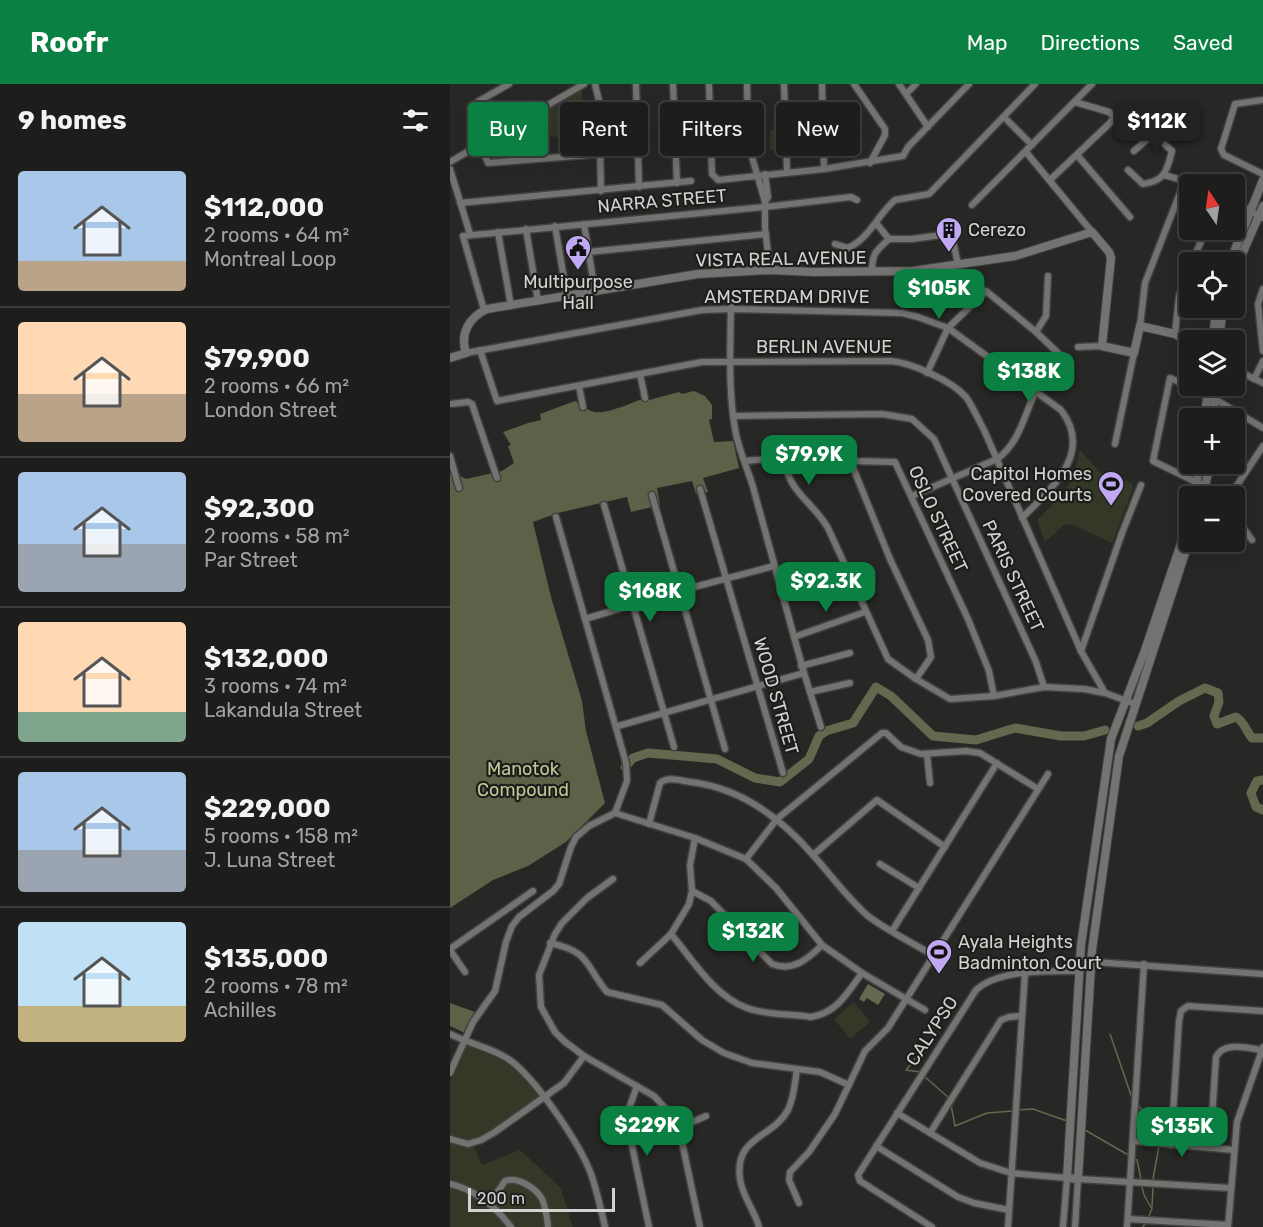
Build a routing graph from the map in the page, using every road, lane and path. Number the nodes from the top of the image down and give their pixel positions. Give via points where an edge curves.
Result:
1 (509, 84) edge
2 (584, 84) edge
3 (595, 84) edge
4 (636, 84) edge
5 (673, 84) edge
6 (709, 84) edge
7 (747, 84) edge
8 (784, 84) edge
9 (822, 84) edge
10 (854, 84) edge
11 (899, 84) edge
12 (916, 84) edge
13 (969, 84) edge
14 (1035, 84) edge
15 (1092, 84) edge
16 (906, 94) junction
17 (1263, 100) edge
18 (478, 102) edge
19 (599, 102) edge
20 (1075, 102) junction
21 (548, 105) edge
22 (1004, 117) junction
23 (928, 127) junction
24 (1032, 146) junction
25 (468, 151) edge
26 (1134, 151) dead end
27 (1026, 152) junction
28 (1077, 155) junction
29 (484, 156) edge
30 (578, 156) edge
31 (600, 156) edge
32 (450, 162) edge
33 (870, 163) junction
34 (450, 169) edge
35 (824, 169) junction
36 (1128, 170) dead end
37 (787, 172) junction
38 (765, 174) junction
39 (1263, 174) edge
40 (756, 175) junction
41 (1164, 175) junction
42 (1179, 179) edge
43 (1050, 180) junction
44 (1263, 180) edge
45 (691, 181) dead end
46 (676, 183) junction
47 (639, 187) junction
48 (601, 191) junction
49 (1179, 195) edge
50 (857, 200) dead end
51 (460, 203) junction
52 (765, 205) junction
53 (972, 205) dead end
54 (1263, 206) edge
55 (1245, 208) edge
56 (1250, 211) junction
57 (1130, 217) dead end
58 (1261, 217) edge
59 (584, 224) junction
60 (876, 224) junction
61 (555, 226) junction
62 (526, 229) junction
63 (498, 232) junction
64 (1092, 232) junction
65 (470, 234) junction
66 (766, 234) junction
67 (889, 239) junction
68 (836, 244) dead end
69 (588, 252) junction
70 (1234, 252) edge
71 (1244, 252) edge
72 (958, 264) junction
73 (770, 270) junction
74 (872, 272) junction
75 (1048, 276) dead end
76 (1263, 289) edge
77 (595, 291) junction
78 (731, 294) dead end
79 (567, 296) junction
80 (1179, 296) edge
81 (538, 301) junction
82 (511, 306) junction
83 (731, 309) junction
84 (484, 310) junction
85 (1140, 326) junction
86 (948, 328) junction
87 (1036, 332) junction
88 (1174, 334) junction
89 (1179, 337) edge
90 (1078, 346) dead end
91 (1102, 346) junction
92 (480, 350) junction
93 (1263, 351) edge
94 (466, 353) junction
95 (1134, 353) junction
96 (450, 357) edge
97 (730, 361) junction
98 (1263, 361) edge
99 (927, 373) junction
100 (640, 374) junction
101 (1245, 375) edge
102 (1254, 380) junction
103 (1263, 383) edge
104 (579, 386) junction
105 (1035, 393) junction
106 (1211, 397) junction
107 (645, 398) dead end
108 (450, 404) edge
109 (583, 407) dead end
110 (1207, 408) edge
111 (1212, 408) edge
112 (734, 416) junction
113 (1263, 428) edge
114 (1115, 444) dead end
115 (1263, 446) edge
116 (450, 456) edge
117 (997, 459) junction
118 (784, 460) junction
119 (850, 460) junction
120 (745, 461) junction
121 (1197, 474) edge
122 (497, 478) dead end
123 (952, 478) junction
124 (1196, 482) junction
125 (1141, 485) dead end
126 (1196, 486) edge
127 (1204, 486) edge
128 (1237, 486) edge
129 (459, 488) dead end
130 (700, 489) dead end
131 (652, 495) dead end
132 (912, 496) junction
133 (604, 505) dead end
134 (556, 517) dead end
135 (1023, 518) junction
136 (1245, 530) edge
137 (1252, 540) dead end
138 (1180, 552) edge
139 (1184, 552) edge
140 (774, 566) junction
141 (725, 578) junction
142 (1170, 586) junction
143 (679, 591) junction
144 (633, 606) junction
145 (865, 612) junction
146 (585, 619) junction
147 (794, 637) junction
148 (1081, 651) junction
149 (850, 653) dead end
150 (801, 666) junction
151 (804, 673) junction
152 (916, 679) junction
153 (1097, 680) junction
154 (850, 683) dead end
155 (757, 686) junction
156 (1044, 687) junction
157 (1089, 690) junction
158 (810, 692) junction
159 (1105, 693) junction
160 (994, 696) junction
161 (710, 699) junction
162 (1125, 703) junction
163 (1135, 706) junction
164 (663, 712) junction
165 (618, 726) junction
166 (821, 726) dead end
167 (674, 747) dead end
168 (725, 749) dead end
169 (927, 755) junction
170 (997, 764) junction
171 (783, 773) dead end
172 (1048, 774) dead end
173 (930, 783) dead end
174 (1038, 789) junction
175 (615, 813) junction
176 (777, 819) junction
177 (649, 824) junction
178 (695, 837) junction
179 (945, 847) junction
180 (813, 855) junction
181 (746, 859) junction
182 (880, 864) dead end
183 (613, 879) dead end
184 (919, 888) junction
185 (533, 891) dead end
186 (692, 891) junction
187 (892, 931) junction
188 (671, 934) junction
189 (550, 943) junction
190 (822, 945) junction
191 (450, 950) edge
192 (934, 956) junction
193 (1080, 962) junction
194 (640, 963) dead end
195 (1091, 963) junction
196 (1144, 964) junction
197 (1079, 971) junction
198 (465, 972) dead end
199 (862, 973) junction
200 (1024, 974) junction
201 (1263, 974) edge
202 (908, 998) junction
203 (925, 1010) dead end
204 (1263, 1011) edge
205 (1021, 1016) junction
206 (450, 1034) edge
207 (464, 1041) junction
208 (1262, 1048) edge
209 (584, 1056) junction
210 (797, 1069) junction
211 (450, 1073) edge
212 (849, 1085) junction
213 (637, 1086) junction
214 (545, 1097) junction
215 (897, 1113) junction
216 (706, 1116) dead end
217 (679, 1128) junction
218 (930, 1133) junction
219 (450, 1139) edge
220 (1133, 1141) junction
221 (1171, 1145) junction
222 (876, 1146) junction
223 (1210, 1148) junction
224 (1234, 1150) junction
225 (1011, 1173) junction
226 (1067, 1178) junction
227 (1078, 1179) junction
228 (1130, 1182) junction
229 (450, 1184) edge
230 (1230, 1188) junction
231 (490, 1203) junction
232 (799, 1203) dead end
233 (1009, 1210) junction
234 (1128, 1219) junction
235 (1166, 1224) edge
236 (1228, 1226) edge
237 (511, 1227) edge
238 (548, 1227) edge
239 (605, 1227) edge
240 (650, 1227) edge
241 (700, 1227) edge
242 (759, 1227) edge
243 (932, 1227) edge
244 (1008, 1227) edge
245 (1064, 1227) edge
246 (1075, 1227) edge
247 (1127, 1227) edge

1 - 18 street
2 - 21 street
3 - 19 street
4 - 47 street
5 - 46 street
6 - 40 street via 712,174 718,180
7 - 40 street via 748,143
8 - 37 street
9 - 35 street
10 - 33 street via 885,129
11 - 16 street
12 - 16 street
13 - 23 street
14 - 22 street
15 - 20 street
16 - 23 street
17 - 39 street via 1235,104 1221,149 1224,155
20 - 24 street
20 - 28 street via 1110,112 1114,117
22 - 24 street
22 - 60 street via 930,194 895,200
23 - 33 street via 903,156
24 - 27 street
25 - 32 street
26 - 41 street via 1155,134 1172,152
27 - 43 street
27 - 53 street
28 - 43 street
28 - 57 street
29 - 30 street via 491,164
31 - 48 street
33 - 35 street
34 - 51 street
35 - 37 street
36 - 41 street via 1143,184 1160,180
37 - 38 street
38 - 40 street
38 - 52 street
40 - 52 street
41 - 42 street
43 - 64 street
44 - 56 street
45 - 46 street
46 - 47 street
47 - 48 street
48 - 51 street
49 - 85 street via 1145,283
50 - 52 street, NARRA STREET via 850,197
51 - 65 street
52 - 59 street, NARRA STREET
52 - 66 street
54 - 58 street
55 - 56 street
56 - 58 street
56 - 70 street
58 - 71 street
59 - 61 street, NARRA STREET
59 - 69 street
60 - 67 street
60 - 68 street via 851,247
61 - 62 street, NARRA STREET
61 - 79 street
62 - 63 street, NARRA STREET
62 - 81 street
63 - 65 street, NARRA STREET
63 - 82 street
64 - 72 street, VISTA REAL AVENUE via 1015,256
64 - 91 street via 1111,258
65 - 84 street via 463,238
66 - 69 street
66 - 73 street
67 - 72 street via 951,234
67 - 74 street via 874,253
69 - 77 street
72 - 74 street, VISTA REAL AVENUE
73 - 74 street, VISTA REAL AVENUE
73 - 77 street, VISTA REAL AVENUE via 698,274
75 - 87 street via 1046,316
76 - 93 street via 1258,304
77 - 79 street, VISTA REAL AVENUE
78 - 83 street
79 - 81 street, VISTA REAL AVENUE
80 - 88 street
81 - 82 street, VISTA REAL AVENUE
82 - 84 street, VISTA REAL AVENUE
83 - 86 street, AMSTERDAM DRIVE via 902,313
83 - 92 street, AMSTERDAM DRIVE via 702,310
83 - 97 street
84 - 94 street via 465,332
85 - 88 street
85 - 95 street
86 - 87 street via 988,292
86 - 99 street
86 - 105 street, AMSTERDAM DRIVE
87 - 105 street via 1059,356
88 - 89 street
90 - 91 street
91 - 95 street
92 - 94 street, AMSTERDAM DRIVE
92 - 104 street, BERLIN AVENUE via 497,401
94 - 96 street
95 - 114 street
97 - 99 street, BERLIN AVENUE via 891,360
97 - 100 street, BERLIN AVENUE via 702,362
97 - 112 street
98 - 102 street
99 - 117 street, BERLIN AVENUE via 965,396
100 - 104 street, BERLIN AVENUE
100 - 107 street
101 - 102 street
102 - 103 street
104 - 109 street
105 - 117 street via 1012,445
105 - 135 street, AMSTERDAM DRIVE via 1061,410 1072,428 1073,445 1058,483
106 - 110 street
106 - 111 street
106 - 113 street
106 - 124 street via 1169,379 1152,460
108 - 122 street via 472,404
112 - 120 street
112 - 123 street, PARIS STREET via 882,414 912,419 934,439
115 - 128 street
116 - 129 street
117 - 123 street
117 - 135 street, BERLIN AVENUE
118 - 119 street, OSLO STREET
118 - 120 street, OSLO STREET
118 - 145 street via 791,484 828,528
119 - 132 street, OSLO STREET via 895,462
119 - 152 street via 928,640 931,657
120 - 140 street
121 - 124 street
123 - 132 street
123 - 156 street, PARIS STREET
124 - 126 street
124 - 127 street
125 - 148 street
130 - 141 street, WOOD STREET
131 - 143 street
132 - 160 street, OSLO STREET via 968,619 989,671
133 - 144 street
134 - 146 street
135 - 148 street, BERLIN AVENUE
136 - 137 street
138 - 142 street
139 - 142 street
140 - 141 street
140 - 147 street
141 - 143 street
141 - 155 street, WOOD STREET
142 - 162 street
142 - 163 street
143 - 144 street
143 - 161 street
144 - 146 street
144 - 164 street
145 - 147 street
145 - 152 street via 888,659
146 - 165 street
147 - 150 street
148 - 153 street, BERLIN AVENUE
149 - 150 street
150 - 151 street
151 - 155 street
151 - 158 street
152 - 160 street via 950,699
153 - 157 street
153 - 159 street, BERLIN AVENUE
154 - 158 street
155 - 161 street
155 - 171 street, WOOD STREET
156 - 157 street
156 - 160 street
157 - 159 street
158 - 166 street
159 - 162 street
161 - 164 street
161 - 168 street
162 - 163 street
162 - 193 street via 1110,739
163 - 195 street via 1119,756
164 - 165 street
164 - 167 street
165 - 175 street via 627,781
169 - 170 street via 966,751 980,753
169 - 173 street
169 - 176 street via 909,752 886,733 879,734
170 - 174 street
170 - 179 street
172 - 174 street
174 - 192 street
175 - 177 street
175 - 207 street via 576,837 559,884 512,926 495,990
176 - 177 street via 711,785 668,779 660,783
176 - 180 street
176 - 181 street
177 - 178 street
178 - 181 street
178 - 186 street via 690,865
179 - 180 street via 877,800
179 - 184 street
180 - 187 street via 849,897
181 - 190 street via 776,888
182 - 184 street
183 - 189 street via 562,923
184 - 187 street
185 - 191 street
186 - 188 street via 690,904
186 - 190 street via 711,901 772,964 799,964
187 - 192 street
188 - 194 street
188 - 199 street via 714,985 746,1008 819,1016 840,1003
189 - 209 street via 539,975 541,1007 555,1032
189 - 210 street via 577,951 608,992 662,1005 702,1040 724,1053 752,1063
190 - 199 street
191 - 198 street
192 - 202 street
193 - 195 street
193 - 197 street
195 - 196 street
195 - 227 street
196 - 201 street
196 - 220 street
197 - 200 street, CALYPSO
197 - 226 street
199 - 202 street
200 - 205 street
200 - 215 street, CALYPSO via 988,981 976,990
202 - 203 street
202 - 212 street via 888,1028 865,1051
204 - 221 street via 1188,1006 1181,1011
205 - 218 street via 1000,1020
205 - 225 street
206 - 207 street
207 - 211 street
207 - 214 street via 505,1057
208 - 223 street via 1233,1047 1219,1051
208 - 224 street via 1240,1110
209 - 213 street
209 - 214 street via 564,1083
210 - 212 street via 820,1072
210 - 242 street via 788,1110 751,1142 741,1158 740,1181
212 - 232 street via 835,1114 790,1172 789,1180
213 - 217 street via 654,1096
213 - 240 street via 626,1117
214 - 219 street via 482,1140 468,1144
214 - 239 street via 590,1172
215 - 218 street
215 - 222 street, CALYPSO
216 - 217 street
217 - 241 street
218 - 225 street via 967,1157
220 - 221 street
220 - 228 street
221 - 223 street
222 - 233 street via 958,1197
222 - 243 street, CALYPSO via 858,1178
223 - 224 street
224 - 230 street
225 - 226 street
225 - 233 street
226 - 227 street
226 - 245 street
227 - 228 street
227 - 246 street
228 - 230 street
228 - 234 street
229 - 231 street
230 - 236 street
231 - 237 street
231 - 238 street via 505,1181 520,1181 539,1194
233 - 244 street
234 - 235 street
234 - 247 street
235 - 236 street

